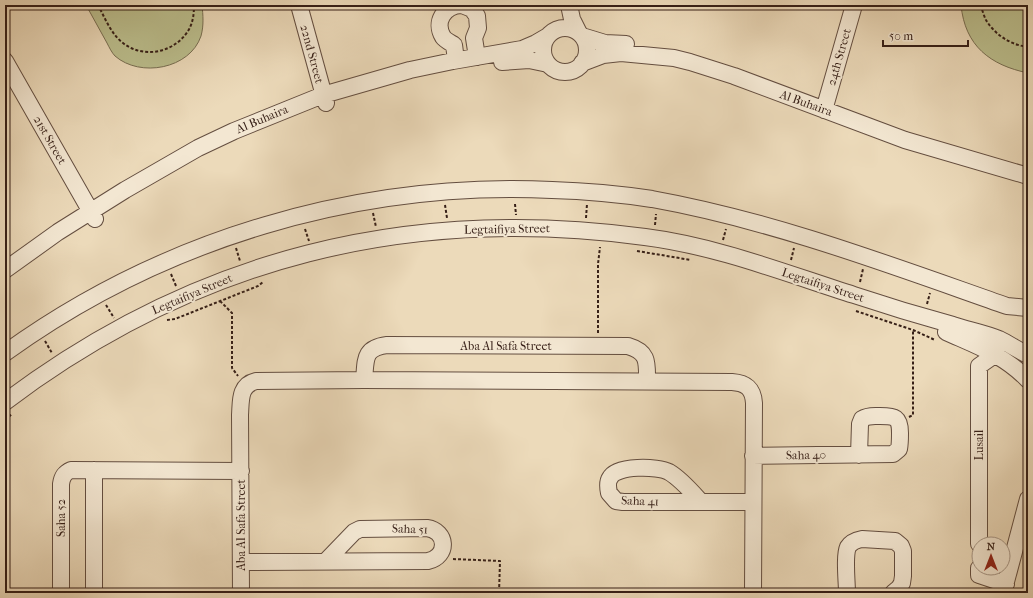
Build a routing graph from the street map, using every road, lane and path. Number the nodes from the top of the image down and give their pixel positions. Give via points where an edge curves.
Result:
1 (98, 5) edge
2 (194, 5) edge
3 (300, 5) edge
4 (462, 5) edge
5 (562, 5) edge
6 (569, 5) edge
7 (854, 5) edge
8 (981, 5) edge
9 (550, 34) junction
10 (580, 35) junction
11 (1028, 47) edge
12 (477, 56) junction
13 (685, 56) junction
14 (5, 61) edge
15 (582, 63) junction
16 (454, 64) junction
17 (548, 64) junction
18 (325, 99) junction
19 (826, 105) junction
20 (1028, 166) edge
21 (1028, 176) edge
22 (514, 189) junction
23 (587, 191) junction
24 (442, 192) junction
25 (371, 200) junction
26 (658, 200) junction
27 (92, 215) junction
28 (301, 215) junction
29 (729, 216) junction
30 (517, 227) junction
31 (449, 230) junction
32 (586, 231) junction
33 (232, 236) junction
34 (797, 236) junction
35 (378, 238) junction
36 (653, 238) junction
37 (600, 247) dead end
38 (630, 250) dead end
39 (312, 252) junction
40 (720, 253) junction
41 (866, 256) junction
42 (695, 261) dead end
43 (166, 262) junction
44 (5, 270) edge
45 (244, 272) junction
46 (787, 274) junction
47 (934, 280) junction
48 (265, 281) dead end
49 (5, 282) edge
50 (99, 294) junction
51 (181, 297) junction
52 (220, 301) junction
53 (854, 303) junction
54 (880, 304) junction
55 (1007, 306) junction
56 (1028, 308) edge
57 (1028, 312) edge
58 (924, 317) junction
59 (163, 321) dead end
60 (119, 327) junction
61 (38, 330) junction
62 (913, 330) junction
63 (941, 343) dead end
64 (598, 346) junction
65 (997, 346) junction
66 (1028, 347) edge
67 (5, 353) edge
68 (1028, 355) edge
69 (59, 363) junction
70 (364, 380) junction
71 (1028, 380) edge
72 (647, 382) junction
73 (246, 386) junction
74 (11, 407) edge
75 (5, 420) edge
76 (898, 421) junction
77 (859, 455) junction
78 (753, 456) junction
79 (94, 470) junction
80 (241, 471) junction
81 (1028, 499) edge
82 (702, 502) junction
83 (753, 502) junction
84 (979, 536) edge
85 (436, 558) junction
86 (326, 561) junction
87 (241, 562) junction
88 (979, 576) edge
89 (1004, 589) edge
90 (61, 593) edge
91 (94, 593) edge
92 (241, 593) edge
93 (500, 593) edge
94 (753, 593) edge
95 (847, 593) edge
96 (893, 593) edge

1 - 2 path via 113,34 123,44 136,50 151,52 165,50 178,43 188,32
3 - 18 street, 22nd Street
4 - 12 street via 472,9 477,16 478,28 474,38
4 - 16 street via 454,5 445,10 440,20 444,38 454,45
5 - 9 street
6 - 10 street via 572,19
7 - 19 street, 24th Street
8 - 11 path via 986,20 996,33 1010,43
9 - 10 street, Al Buhaira via 565,28
9 - 12 street, Al Buhaira via 522,49
9 - 17 street via 543,45
10 - 13 street, Al Buhaira via 605,43 648,46
10 - 15 street via 587,50
12 - 16 street, Al Buhaira
13 - 15 street, Al Buhaira via 604,55
13 - 19 street, Al Buhaira via 715,60
14 - 27 street, 21st Street
15 - 17 street, Al Buhaira via 575,70 565,72 555,70
16 - 17 street, Al Buhaira via 529,60
16 - 18 street, Al Buhaira via 379,78
18 - 27 street, Al Buhaira via 274,114 206,149 161,168
19 - 20 street, Al Buhaira
19 - 21 street, Al Buhaira via 905,140
22 - 23 street
22 - 24 street
22 - 30 path
23 - 26 street
23 - 32 path
24 - 25 street
24 - 31 path
25 - 28 street
25 - 35 path
26 - 29 street
26 - 36 path
27 - 44 street, Al Buhaira
27 - 49 street, Al Buhaira
28 - 33 street
28 - 39 path
29 - 34 street
29 - 40 path
30 - 31 street, Legtaifiya Street
30 - 32 street, Legtaifiya Street
31 - 35 street, Legtaifiya Street
32 - 36 street, Legtaifiya Street
33 - 43 street
33 - 45 path
34 - 41 street
34 - 46 path
35 - 39 street, Legtaifiya Street
36 - 40 street, Legtaifiya Street
37 - 64 path
38 - 42 path
39 - 45 street, Legtaifiya Street
40 - 46 street, Legtaifiya Street
41 - 47 street
41 - 53 path
43 - 50 street
43 - 51 path
45 - 51 street, Legtaifiya Street
46 - 53 street, Legtaifiya Street
47 - 55 street
47 - 58 path
48 - 52 path
50 - 60 path
50 - 61 street
51 - 60 street, Legtaifiya Street
52 - 59 path via 175,319
52 - 73 path via 232,313 232,368
53 - 54 street, Legtaifiya Street
53 - 62 path
54 - 58 street, Legtaifiya Street
54 - 65 street
55 - 56 street
55 - 57 street
58 - 65 street, Legtaifiya Street
60 - 69 street, Legtaifiya Street
61 - 67 street
61 - 69 path
62 - 63 path
62 - 76 path via 913,415
64 - 70 street, Aba Al Safa Street via 377,346 368,353
64 - 72 street, Aba Al Safa Street via 637,348 647,363
65 - 66 street via 1016,342
65 - 68 street, Legtaifiya Street
65 - 71 street
65 - 84 street, Lusail via 979,366
69 - 74 street, Legtaifiya Street
70 - 72 street
70 - 73 street via 256,381
72 - 78 street via 739,382 746,385 753,394
73 - 80 street, Aba Al Safa Street via 240,400
74 - 75 path
76 - 77 street, Saha 40 via 900,441 896,452
76 - 77 street via 890,416 871,416 862,419
77 - 78 street, Saha 40
78 - 83 street
79 - 80 street, Saha 52
79 - 90 street, Saha 52 via 71,470 62,478
79 - 91 street
80 - 87 street, Aba Al Safa Street
81 - 89 street
82 - 82 street, Saha 41 via 667,471 622,469 612,474 609,481 609,493 616,501
82 - 83 street, Saha 41
83 - 94 street
85 - 86 street via 428,561
85 - 86 street, Saha 51 via 443,546 440,534 431,528 367,528 354,532
85 - 93 path via 500,561
86 - 87 street
87 - 92 street, Aba Al Safa Street
88 - 89 street
95 - 96 street via 848,547 856,540 862,539 895,541 901,546 902,583

